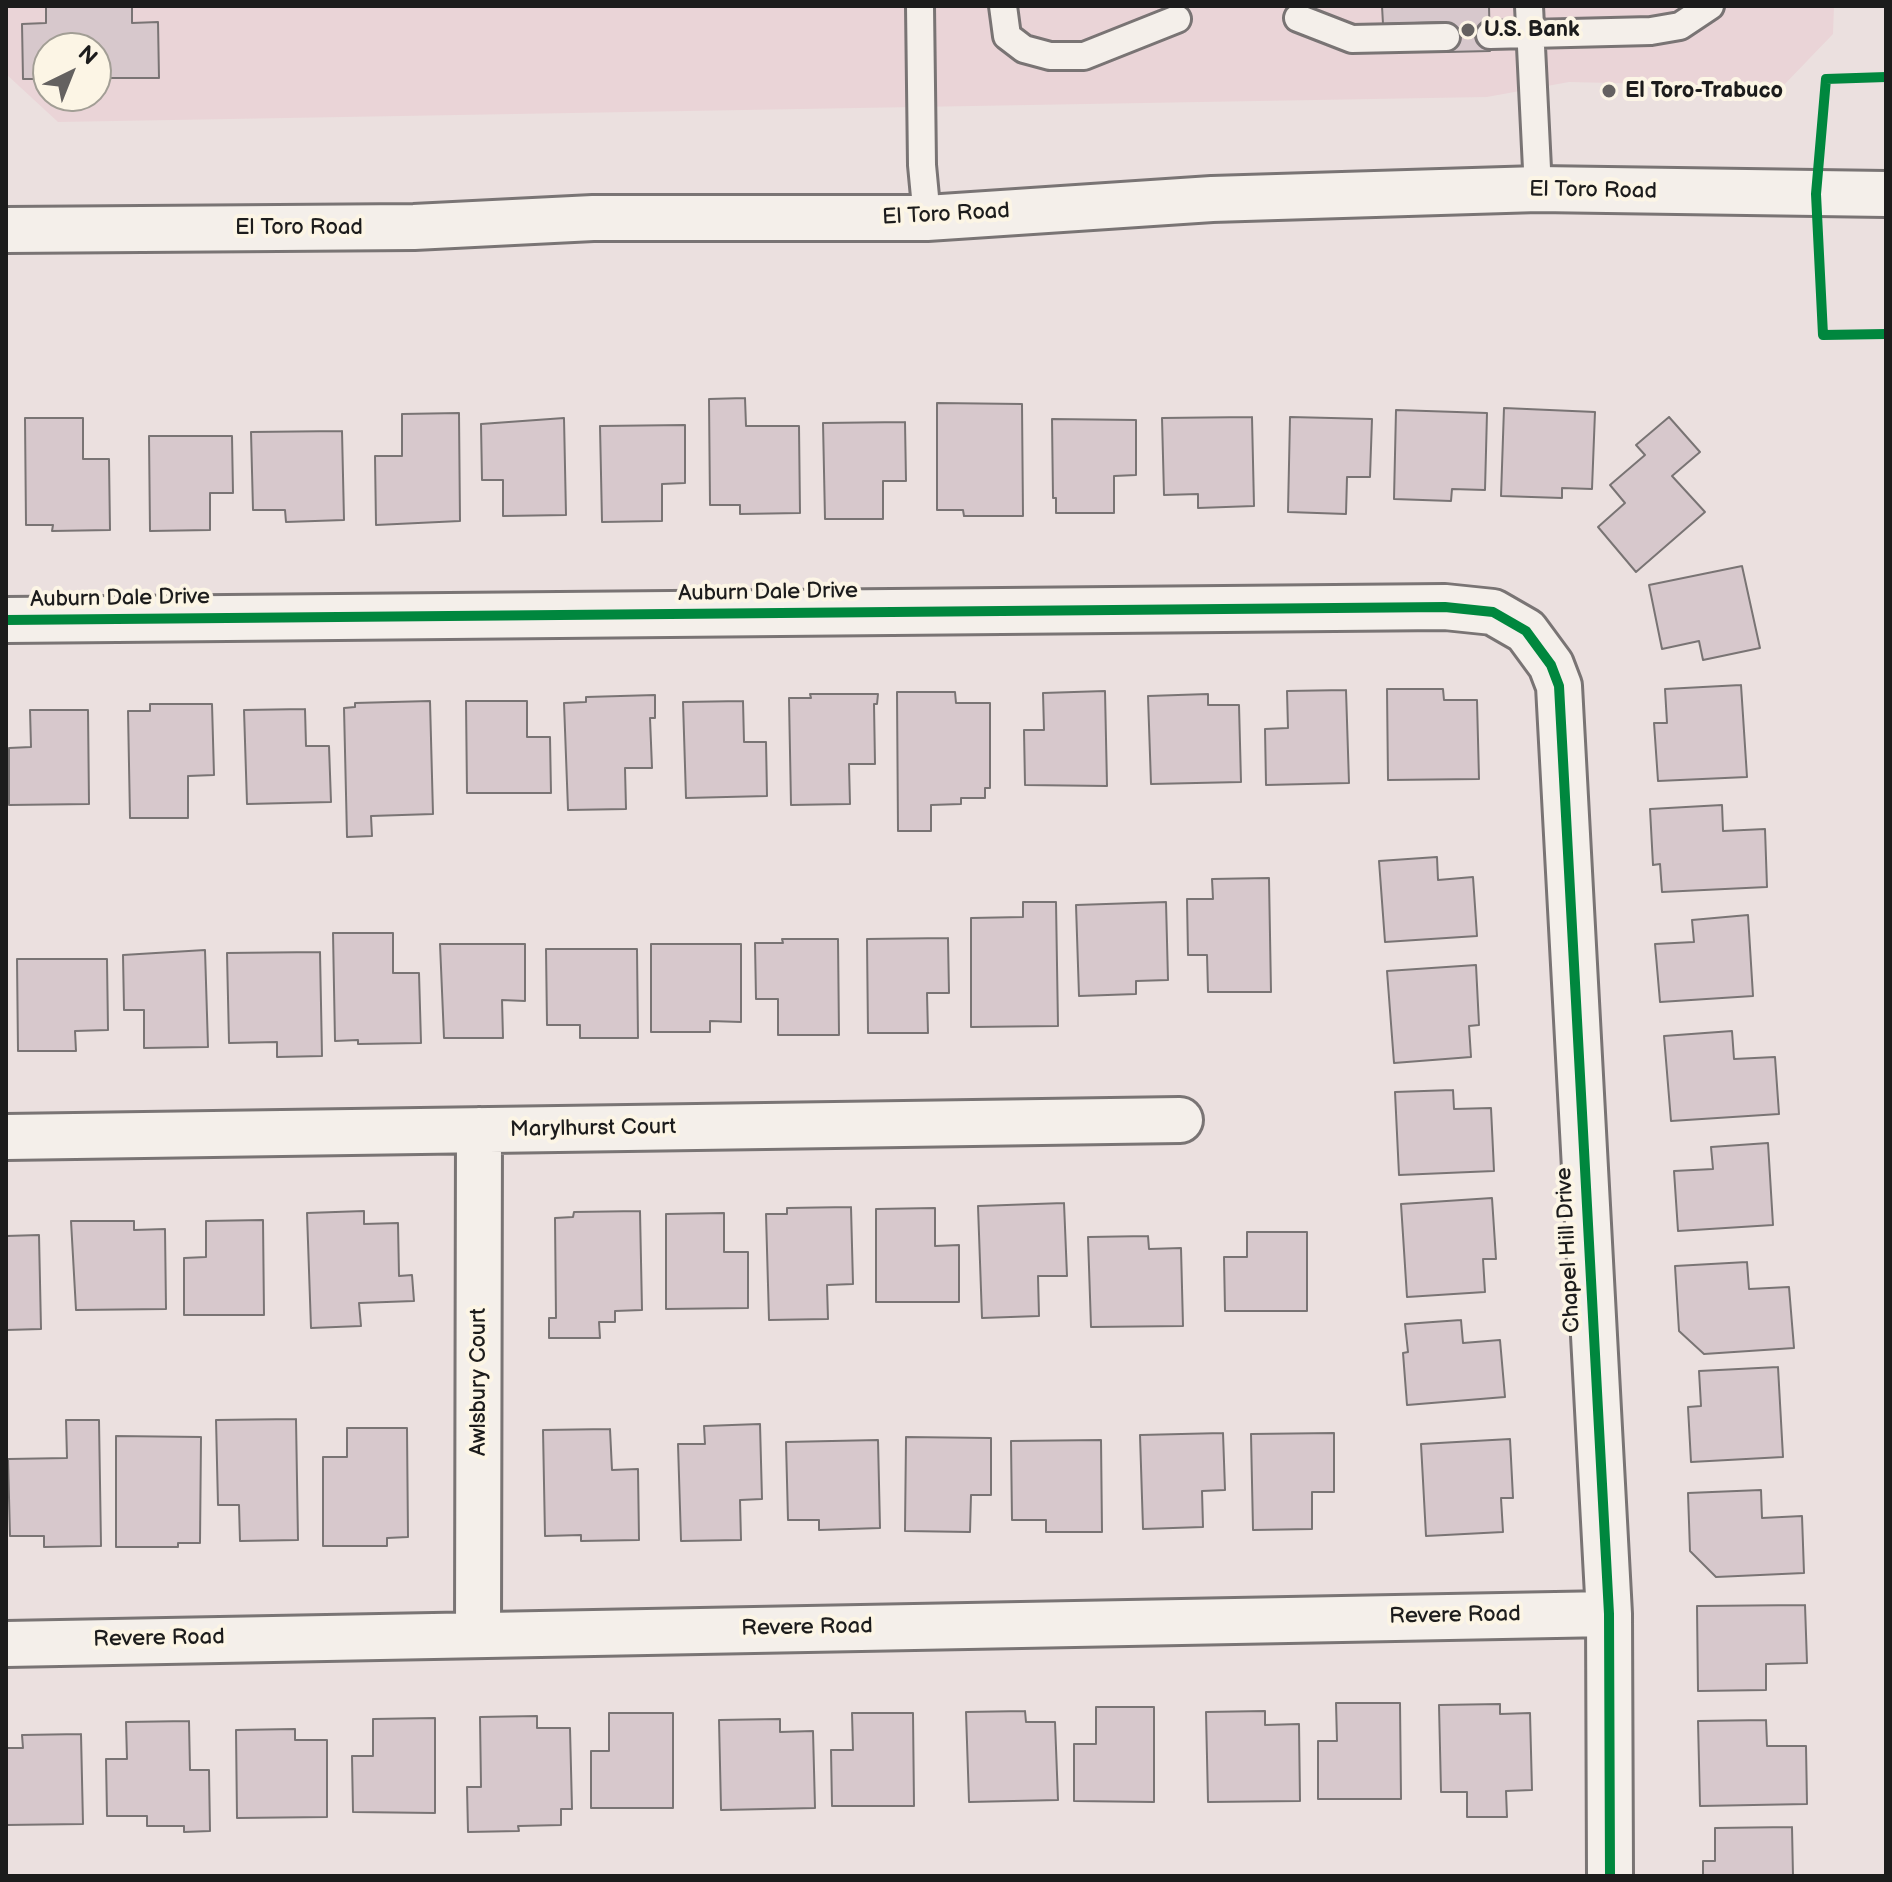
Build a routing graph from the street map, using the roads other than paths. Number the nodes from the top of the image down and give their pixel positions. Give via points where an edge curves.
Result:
1 (920, 6) edge
2 (1003, 6) edge
3 (1529, 6) edge
4 (1710, 6) edge
5 (1298, 18) dead end
6 (1177, 19) dead end
7 (1531, 34) junction
8 (1490, 35) dead end
9 (1446, 37) dead end
10 (1538, 189) junction
11 (1886, 194) edge
12 (927, 218) junction
13 (6, 230) edge
14 (6, 620) edge
15 (1526, 631) joint
16 (1180, 1120) dead end
17 (479, 1130) junction
18 (6, 1137) edge
19 (1609, 1614) junction
20 (478, 1634) junction
21 (6, 1644) edge
22 (1610, 1876) edge

1 - 12 lane
2 - 6 lane via 1007,36 1024,49 1050,56 1084,56
3 - 7 lane
4 - 7 lane via 1666,29
5 - 9 lane via 1352,39
7 - 8 lane
7 - 10 lane
10 - 11 street, El Toro Road
10 - 12 street, El Toro Road via 1198,199
12 - 13 street, El Toro Road via 593,218 414,227
14 - 15 street, Auburn Dale Drive via 1445,607 1493,612
15 - 19 street, Chapel Hill Drive via 1559,686
16 - 17 street, Marylhurst Court
17 - 18 street, Marylhurst Court
17 - 20 street, Awlsbury Court
19 - 20 street, Revere Road
19 - 22 street, Chapel Hill Drive
20 - 21 street, Revere Road

